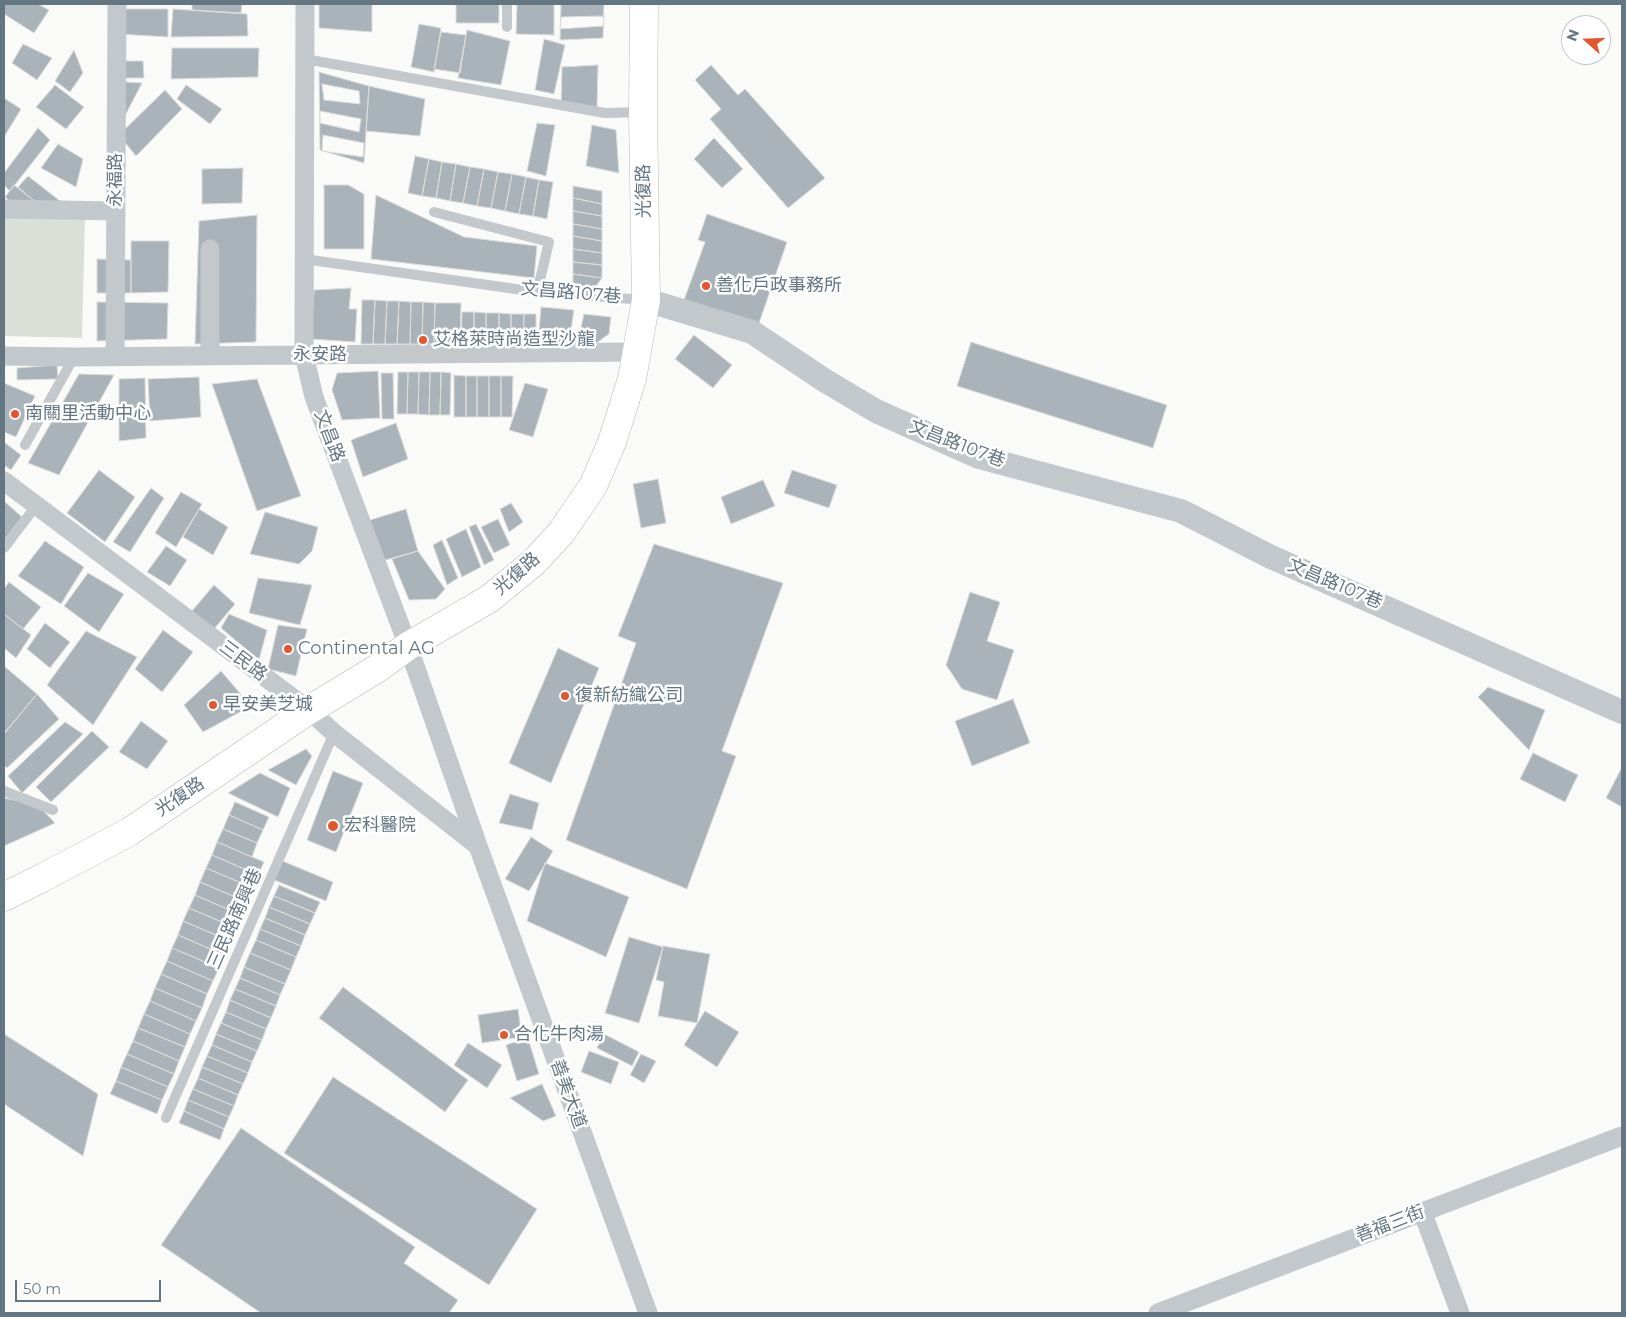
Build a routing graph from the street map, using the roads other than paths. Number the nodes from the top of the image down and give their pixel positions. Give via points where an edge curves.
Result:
1 (117, 4) edge
2 (304, 4) edge
3 (507, 4) edge
4 (644, 4) edge
5 (506, 27) dead end
6 (305, 59) junction
7 (643, 112) junction
8 (4, 209) edge
9 (116, 211) junction
10 (434, 212) dead end
11 (210, 249) dead end
12 (304, 259) junction
13 (537, 292) junction
14 (646, 300) junction
15 (636, 352) junction
16 (210, 355) junction
17 (304, 355) junction
18 (4, 356) edge
19 (115, 357) junction
20 (74, 358) junction
21 (25, 444) dead end
22 (4, 481) edge
23 (36, 506) junction
24 (4, 548) edge
25 (408, 646) junction
26 (308, 710) junction
27 (1622, 712) edge
28 (334, 733) junction
29 (4, 791) edge
30 (53, 810) dead end
31 (478, 846) junction
32 (4, 897) edge
33 (166, 1118) dead end
34 (1622, 1136) edge
35 (1422, 1211) junction
36 (648, 1313) edge
37 (1158, 1313) edge
38 (1460, 1313) edge

1 - 9 street, 永福路
2 - 6 street, 文昌路
3 - 5 lane
4 - 7 main road, 光復路
6 - 7 lane via 605,113
6 - 12 street, 文昌路
7 - 14 main road, 光復路
8 - 9 street
9 - 19 street, 永福路
10 - 13 lane via 549,242
11 - 16 street
12 - 13 lane, 文昌路107巷
12 - 17 street, 文昌路
13 - 14 lane, 文昌路107巷
14 - 15 main road, 光復路
14 - 27 street, 文昌路107巷 via 752,332 876,411 979,457 1181,511 1270,557
15 - 17 street, 永安路
15 - 25 main road, 光復路 via 632,379 612,442 593,486 561,533 489,599
16 - 17 street, 永安路
16 - 19 street, 永安路
17 - 25 street, 文昌路 via 314,396
18 - 20 street, 永安路
19 - 20 street, 永安路
20 - 21 lane
22 - 23 street, 三民路
23 - 24 lane
23 - 26 street, 三民路
25 - 26 main road, 光復路
25 - 31 street, 文昌路
26 - 28 street, 三民路
26 - 32 main road, 光復路 via 128,832
28 - 31 street, 三民路
28 - 33 lane, 三民路南興巷
29 - 30 lane
31 - 36 street, 善美大道
34 - 35 street, 善福三街
35 - 37 street, 善福三街
35 - 38 street

